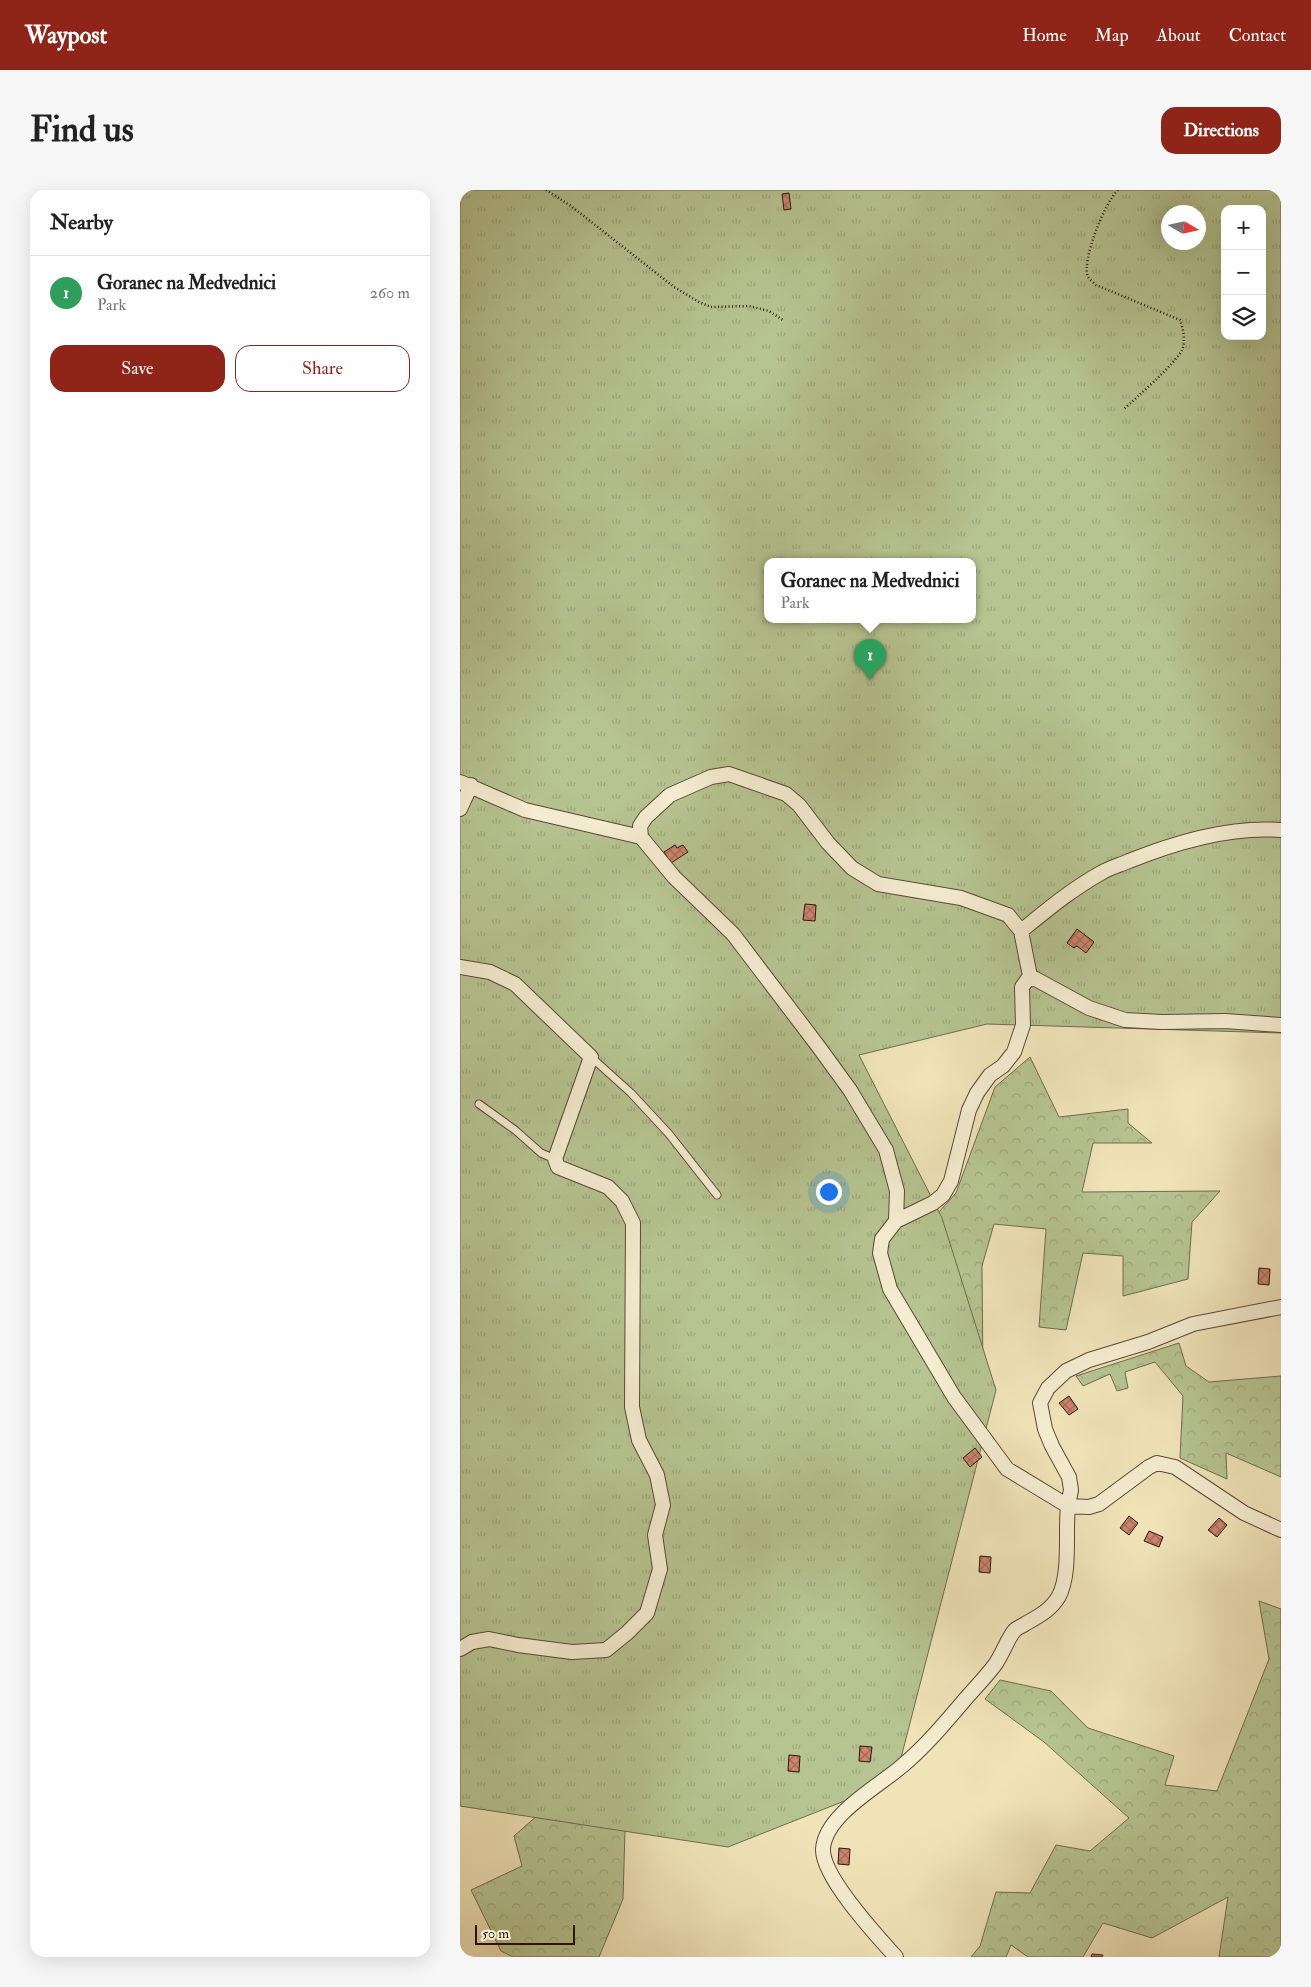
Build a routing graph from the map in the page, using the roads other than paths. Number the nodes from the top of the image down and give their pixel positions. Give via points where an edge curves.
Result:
1 (465, 784) edge
2 (460, 809) edge
3 (1281, 830) edge
4 (641, 837) junction
5 (1021, 931) junction
6 (460, 966) edge
7 (1030, 976) junction
8 (1281, 1025) edge
9 (592, 1057) junction
10 (479, 1104) dead end
11 (555, 1159) junction
12 (718, 1196) dead end
13 (896, 1221) junction
14 (1281, 1307) edge
15 (1068, 1506) junction
16 (1281, 1530) edge
17 (460, 1650) edge
18 (896, 1957) edge

1 - 2 street
1 - 4 street via 525,810
3 - 5 street via 1217,834 1149,853 1103,871 1065,895
4 - 5 street via 640,826 670,795 711,776 729,774 786,794 800,805 828,843 852,868 878,884 962,898 1008,915
4 - 13 street via 674,877 733,934 850,1090 886,1150 897,1191
5 - 7 street
6 - 9 street via 490,972 515,984
7 - 8 street via 1089,1008 1125,1020
7 - 13 street via 1022,987 1023,1025 1014,1052 977,1093 969,1110 951,1181 943,1195 933,1203
9 - 11 street
9 - 12 lane via 668,1134
10 - 11 lane via 540,1153
11 - 17 street via 558,1167 608,1187 622,1201 633,1223 632,1407 639,1440 657,1475 663,1505 655,1535 660,1569 647,1613 606,1650 572,1652 489,1639 472,1642
13 - 15 street via 882,1239 880,1253 890,1290 949,1389 1007,1468
14 - 15 street via 1193,1324 1088,1360 1060,1376 1040,1403 1045,1429 1069,1477
15 - 16 street via 1099,1504 1149,1467 1157,1463 1166,1464 1244,1513
15 - 18 street via 1064,1578 1054,1604 1015,1630 995,1665 936,1735 855,1802 825,1839 825,1861 833,1875 856,1911

